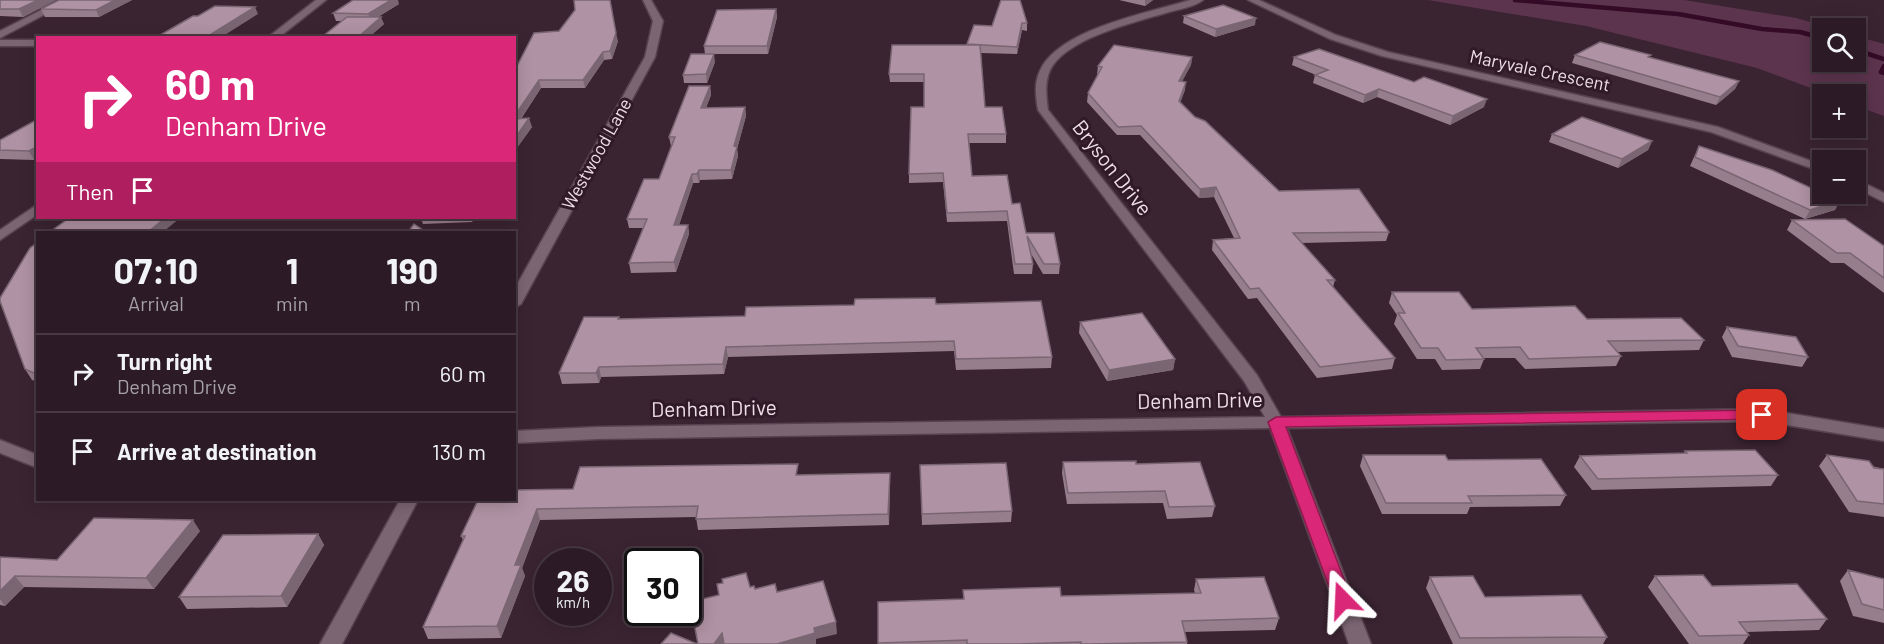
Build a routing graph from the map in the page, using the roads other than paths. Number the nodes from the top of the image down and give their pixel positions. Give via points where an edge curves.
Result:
1 (68, 0) edge
2 (322, 0) edge
3 (1200, 0) edge
4 (1252, 0) edge
5 (651, 1) edge
6 (0, 35) edge
7 (275, 36) edge
8 (0, 43) edge
9 (36, 43) edge
10 (1812, 165) edge
11 (1866, 188) edge
12 (1884, 198) edge
13 (36, 209) edge
14 (0, 236) edge
15 (516, 300) edge
16 (1276, 422) junction
17 (1884, 435) edge
18 (516, 437) edge
19 (0, 446) edge
20 (36, 461) edge
21 (408, 501) edge
22 (330, 644) edge
23 (1360, 644) edge

1 - 6 street
2 - 7 street
3 - 16 street, Bryson Drive via 1117,25 1060,53 1043,76 1043,110 1251,379
4 - 10 street, Maryvale Crescent via 1333,37 1385,54 1714,129
5 - 15 street, Westwood Lane via 658,21 650,57
8 - 9 street
11 - 12 street
13 - 14 street
16 - 17 street, Denham Drive via 1762,415
16 - 18 street, Denham Drive
16 - 23 street, Bryson Drive
19 - 20 street
21 - 22 street

